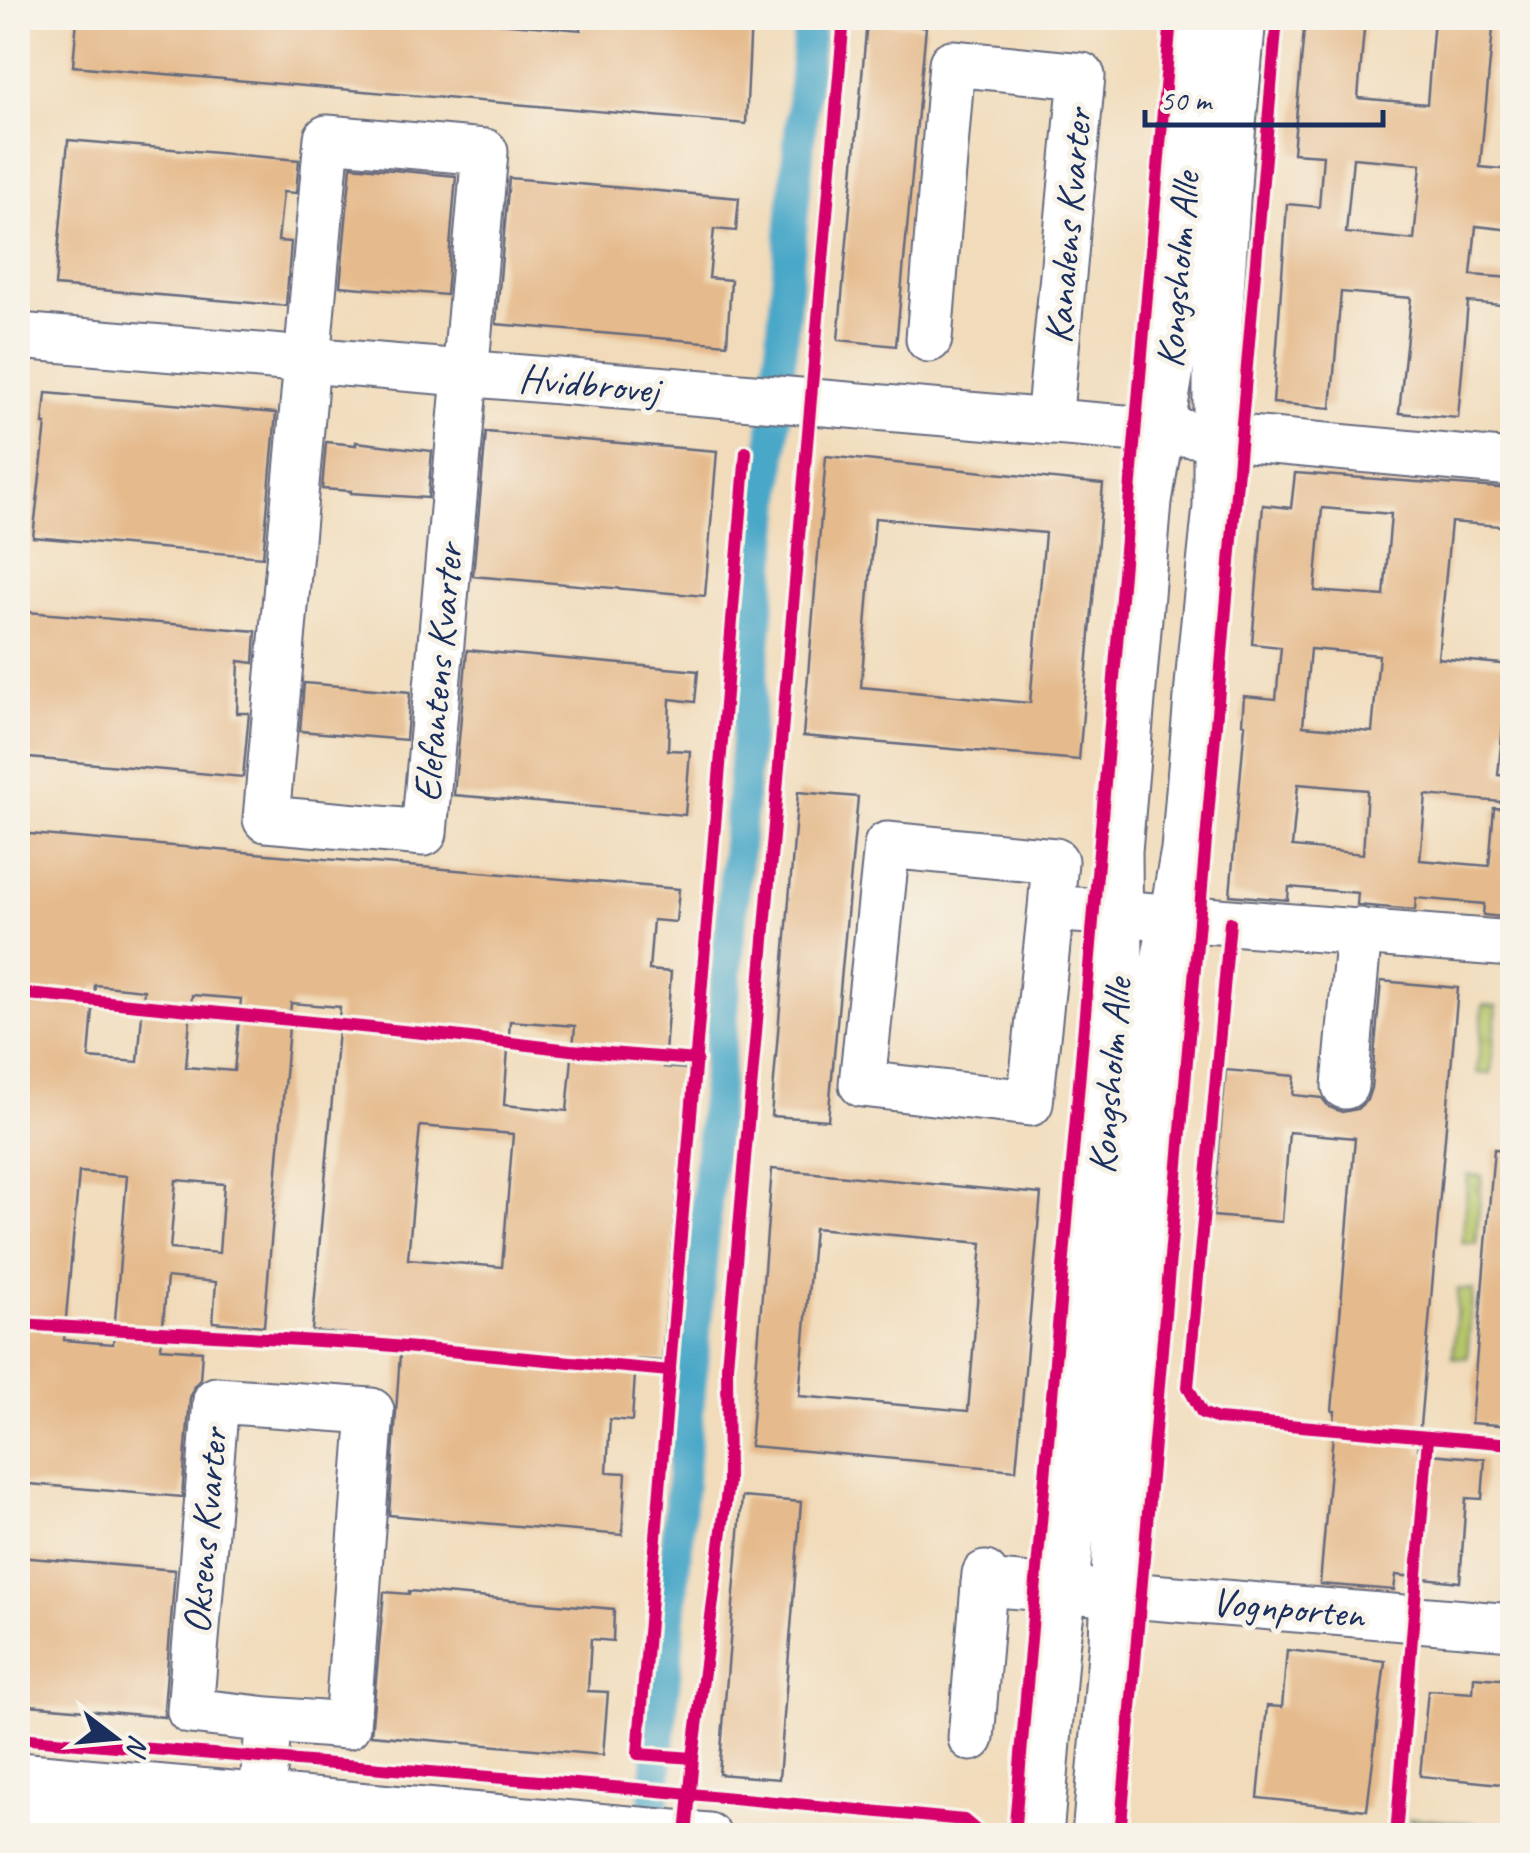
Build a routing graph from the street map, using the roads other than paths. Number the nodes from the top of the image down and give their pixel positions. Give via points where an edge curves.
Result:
1 (1199, 18) edge
2 (1243, 18) edge
3 (18, 336) edge
4 (929, 339) dead end
5 (307, 360) junction
6 (465, 373) junction
7 (1050, 422) junction
8 (1161, 430) junction
9 (1216, 436) junction
10 (1512, 463) edge
11 (1052, 908) junction
12 (1120, 913) junction
13 (1172, 917) junction
14 (1358, 931) junction
15 (1512, 944) edge
16 (1345, 1086) dead end
17 (1064, 1590) junction
18 (1113, 1594) junction
19 (1512, 1627) edge
20 (268, 1720) junction
21 (971, 1738) dead end
22 (18, 1775) edge
23 (260, 1816) edge
24 (18, 1817) edge
25 (232, 1836) edge
26 (708, 1836) edge
27 (1040, 1836) edge
28 (1095, 1836) edge

1 - 8 street, Kongsholm Alle
2 - 9 street, Kongsholm Alle
3 - 5 street, Hvidbrovej
4 - 7 street, Kanalens Kvarter via 952,63 1082,76
5 - 6 street, Hvidbrovej
5 - 6 street via 327,138 485,152
5 - 6 street, Elefantens Kvarter via 266,819 424,834
6 - 7 street, Hvidbrovej
7 - 8 street, Hvidbrovej
8 - 9 street, Hvidbrovej
8 - 12 street, Kongsholm Alle via 1145,540 1119,852
9 - 10 street, Hvidbrovej
9 - 13 street, Kongsholm Alle via 1216,506
11 - 11 street via 1055,862 887,846 862,1084 1030,1103
11 - 12 street
12 - 13 street
12 - 17 street, Kongsholm Alle
13 - 14 street
13 - 18 street, Kongsholm Alle
14 - 15 street
14 - 16 street
17 - 18 street, Vognporten
17 - 21 street via 985,1578
17 - 27 street, Kongsholm Alle
18 - 19 street, Vognporten
18 - 28 street, Kongsholm Alle
20 - 20 street, Oksens Kvarter via 347,1726 370,1411 216,1400 190,1711
20 - 23 street
22 - 23 street
23 - 26 street
24 - 25 street

